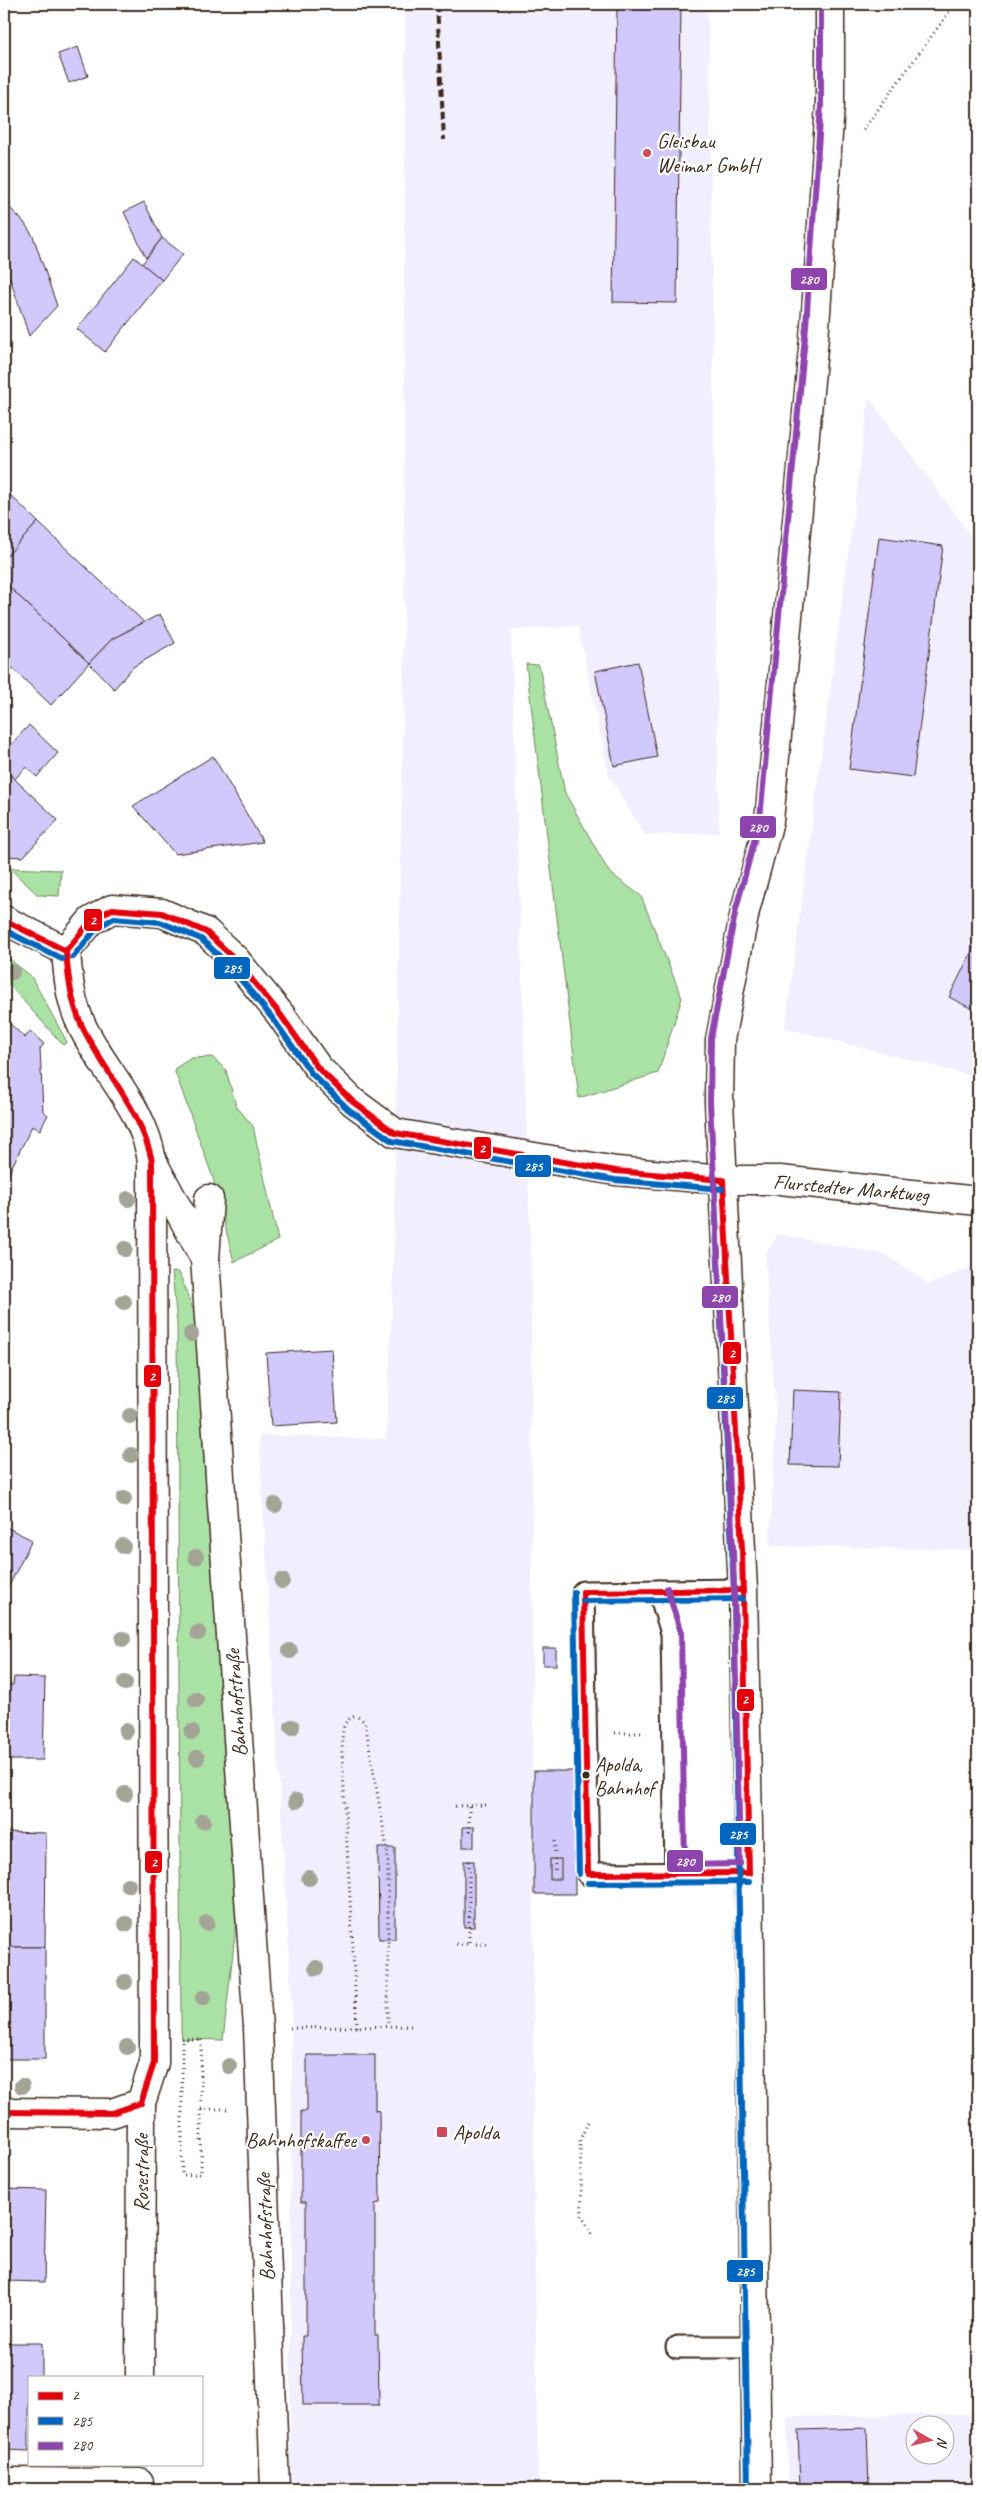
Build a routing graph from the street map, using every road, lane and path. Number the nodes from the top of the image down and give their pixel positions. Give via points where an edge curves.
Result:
1 (830, 4) edge
2 (955, 4) edge
3 (860, 135) dead end
4 (4, 920) edge
5 (66, 951) junction
6 (152, 1161) junction
7 (723, 1180) junction
8 (209, 1199) dead end
9 (978, 1201) edge
10 (206, 1258) junction
11 (743, 1590) junction
12 (659, 1591) junction
13 (455, 1806) dead end
14 (469, 1806) junction
15 (486, 1806) dead end
16 (469, 1836) dead end
17 (468, 1861) dead end
18 (676, 1874) junction
19 (749, 1874) junction
20 (456, 1944) dead end
21 (469, 1944) junction
22 (487, 1944) dead end
23 (388, 2026) junction
24 (412, 2026) dead end
25 (357, 2027) junction
26 (258, 2028) junction
27 (182, 2039) dead end
28 (183, 2077) dead end
29 (142, 2103) junction
30 (201, 2109) junction
31 (232, 2110) dead end
32 (4, 2112) edge
33 (588, 2122) dead end
34 (592, 2234) dead end
35 (676, 2347) dead end
36 (755, 2347) junction
37 (140, 2376) edge
38 (139, 2479) edge
39 (4, 2482) edge
40 (274, 2489) edge
41 (757, 2489) edge

1 - 7 main road via 830,105 816,317 769,821 745,911 720,1040
2 - 3 path
4 - 5 main road
5 - 6 main road, Bahnhofstraße via 69,991 82,1026 134,1109
5 - 7 main road via 91,921 112,909 162,913 206,932 235,959 318,1068 353,1102 395,1133 616,1171
6 - 10 main road, Bahnhofstraße
6 - 29 main road, Rosestraße via 154,2063
7 - 9 main road, Flurstedter Marktweg via 780,1180
7 - 11 main road
8 - 10 main road
10 - 26 main road, Bahnhofstraße
11 - 12 lane
11 - 19 main road
12 - 18 lane via 672,1633
12 - 18 lane via 583,1592 588,1874
13 - 14 path
14 - 15 path
14 - 16 path
17 - 21 path
18 - 19 lane
19 - 36 main road
20 - 21 path
21 - 22 path
23 - 24 path
23 - 25 path
23 - 25 path via 388,1855 365,1722 356,1716 344,1723 342,1752
25 - 26 path
26 - 40 main road, Bahnhofstraße
27 - 30 path via 201,2039
28 - 30 path via 182,2174 201,2174
29 - 32 main road via 112,2113
29 - 37 main road, Rosestraße
30 - 31 path
33 - 34 path via 580,2140 582,2217
35 - 36 lane
36 - 41 main road
38 - 39 main road

